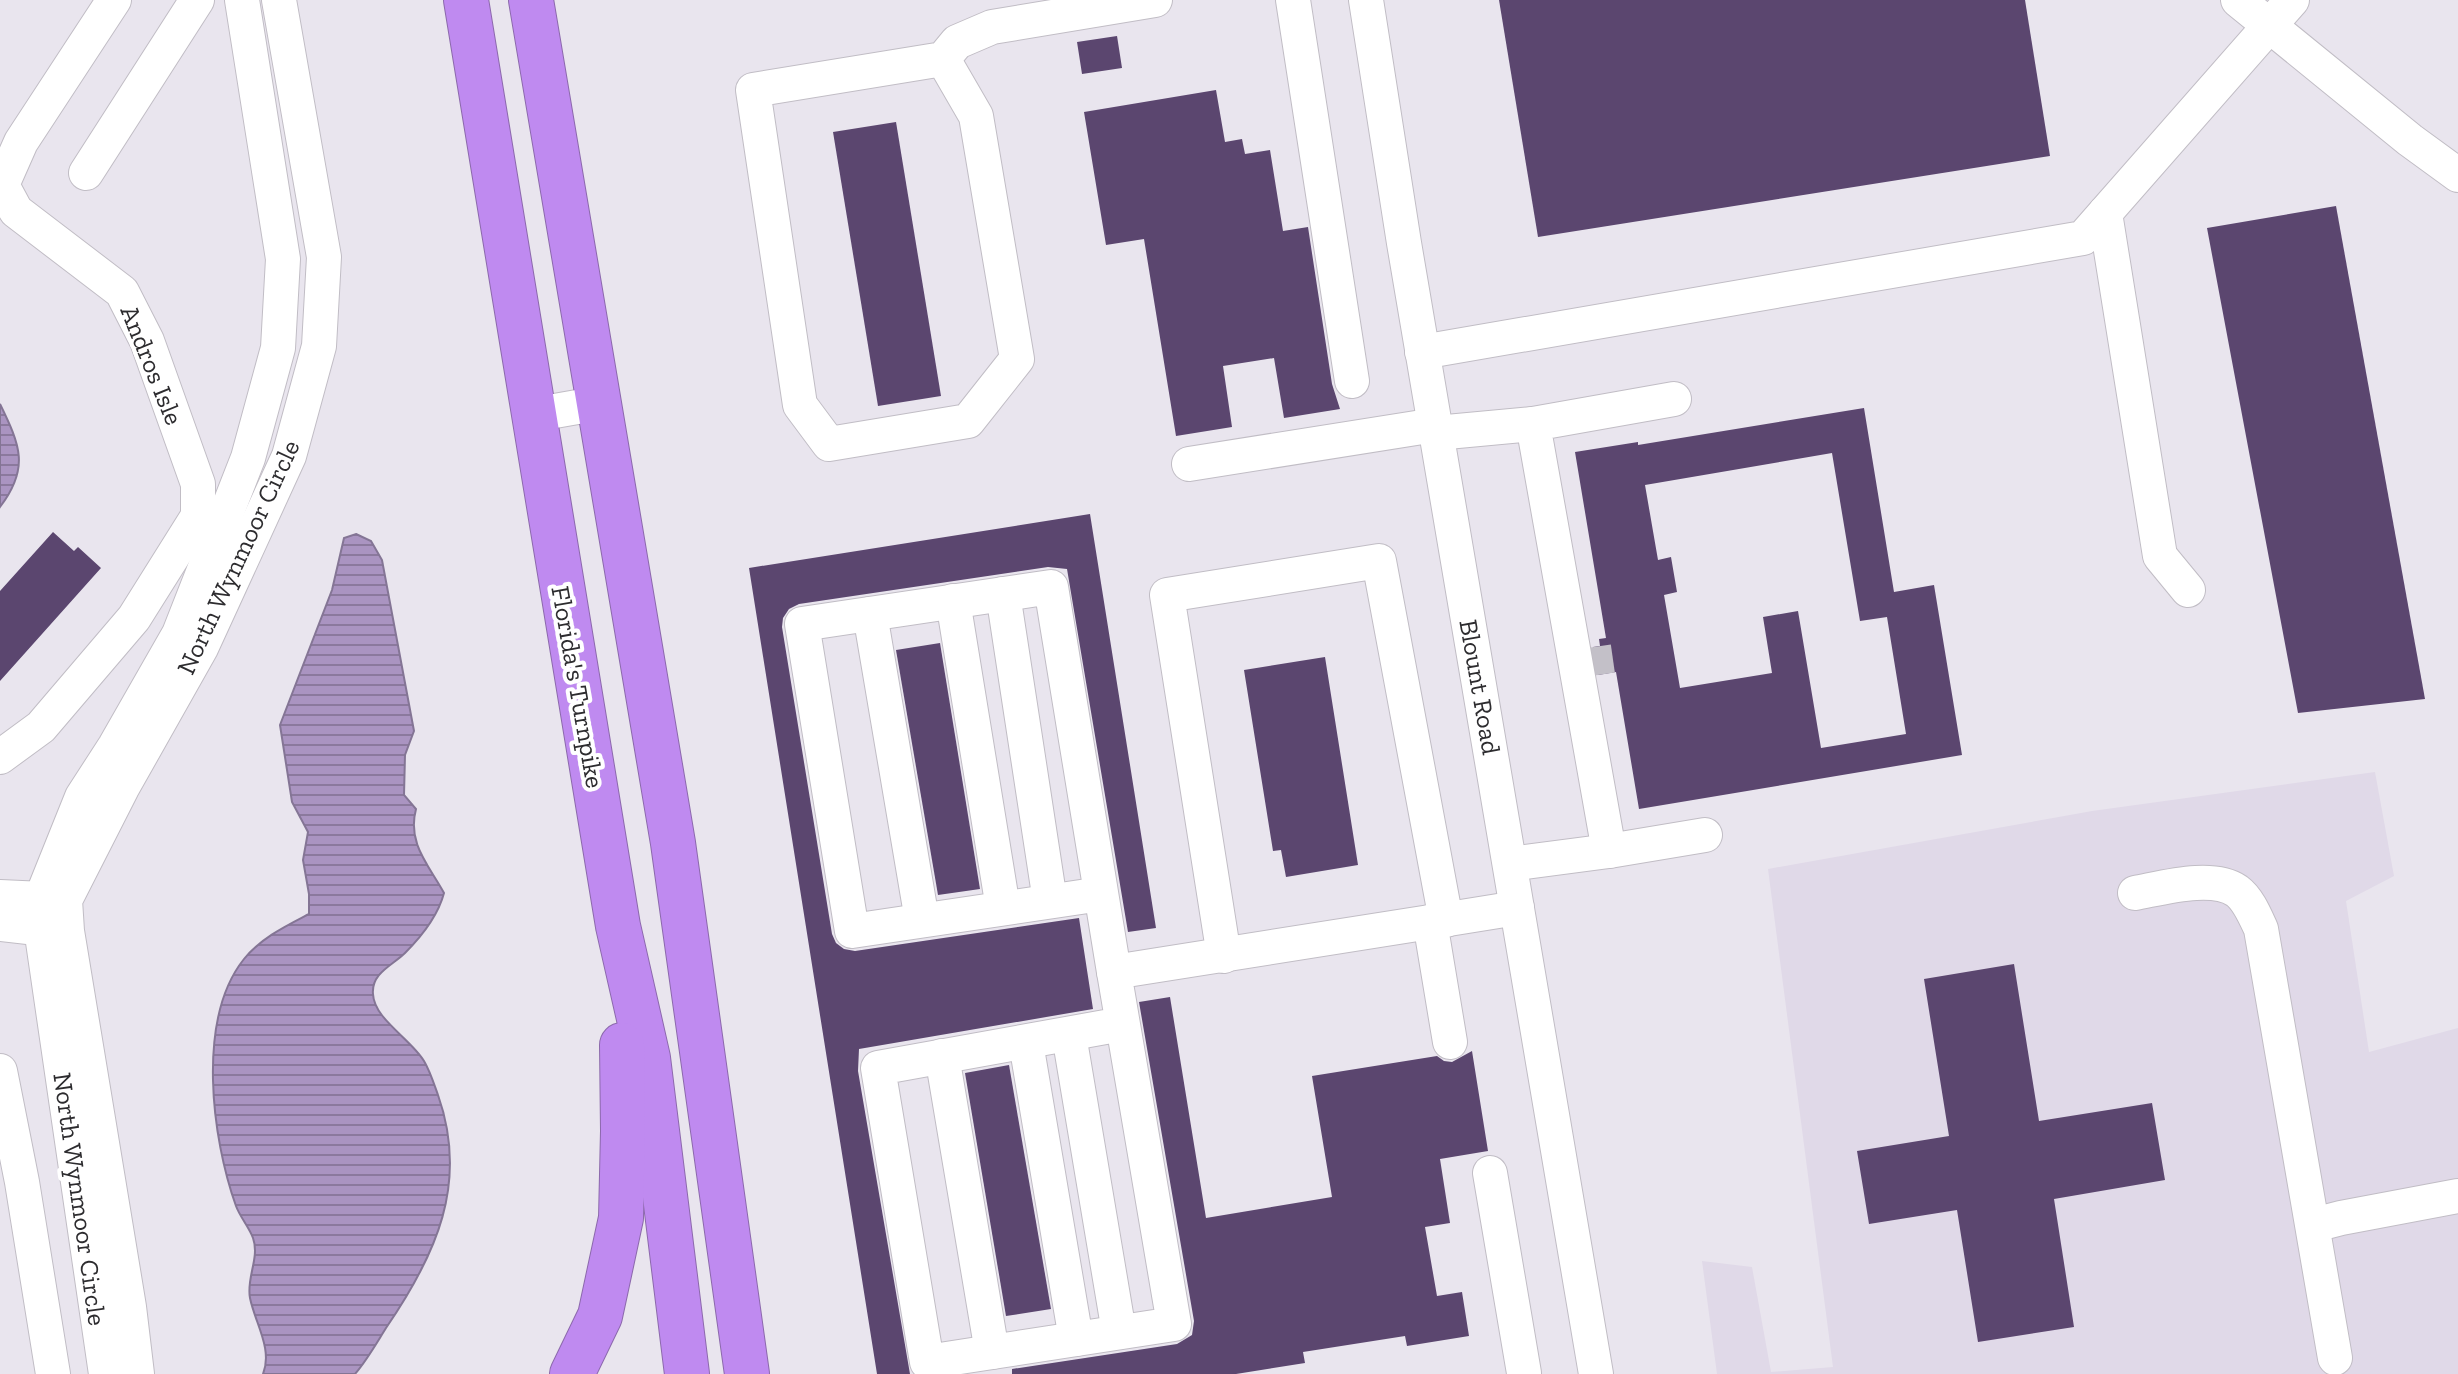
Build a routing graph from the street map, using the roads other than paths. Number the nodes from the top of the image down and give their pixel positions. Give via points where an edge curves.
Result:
1 (114, 0) edge
2 (197, 0) edge
3 (242, 0) edge
4 (279, 0) edge
5 (466, 0) edge
6 (531, 0) edge
7 (1155, 0) edge
8 (1293, 0) edge
9 (1366, 0) edge
10 (2238, 0) edge
11 (2292, 0) edge
12 (984, 14) edge
13 (2269, 27) junction
14 (943, 59) junction
15 (86, 173) dead end
16 (2458, 175) edge
17 (2105, 213) junction
18 (1422, 352) junction
19 (1352, 381) dead end
20 (1674, 399) dead end
21 (600, 403) junction
22 (532, 415) junction
23 (1533, 424) junction
24 (1435, 429) junction
25 (1189, 464) dead end
26 (2188, 590) dead end
27 (1003, 594) junction
28 (953, 601) junction
29 (141, 607) junction
30 (870, 614) junction
31 (190, 641) junction
32 (0, 757) edge
33 (1705, 835) dead end
34 (1609, 851) junction
35 (1510, 864) junction
36 (2135, 893) dead end
37 (1101, 894) junction
38 (0, 897) edge
39 (1050, 901) junction
40 (1003, 908) junction
41 (1517, 908) junction
42 (53, 915) junction
43 (922, 920) junction
44 (1438, 921) junction
45 (0, 924) edge
46 (618, 926) junction
47 (1224, 956) junction
48 (1114, 972) junction
49 (1122, 1024) junction
50 (1069, 1035) junction
51 (1450, 1042) dead end
52 (1026, 1043) junction
53 (942, 1056) junction
54 (0, 1071) edge
55 (1490, 1173) dead end
56 (2458, 1196) edge
57 (2314, 1225) junction
58 (1119, 1332) junction
59 (1076, 1339) junction
60 (992, 1352) junction
61 (2335, 1358) dead end
62 (120, 1366) edge
63 (52, 1368) edge
64 (747, 1371) edge
65 (572, 1374) edge
66 (687, 1374) edge
67 (1522, 1374) edge
68 (1596, 1374) edge

1 - 29 street, Andros Isle via 21,142 2,185 16,211 122,292 147,341 198,484 198,516
2 - 15 street
3 - 31 street, North Wynmoor Circle via 283,259 278,348
4 - 31 street, North Wynmoor Circle via 324,257 319,346 289,456
5 - 22 highway, Florida's Turnpike
6 - 21 highway
7 - 12 street
8 - 19 street
9 - 18 street, Blount Road
10 - 13 street
11 - 13 street
12 - 14 street
13 - 16 street
13 - 17 street
14 - 14 street via 753,90 800,405 829,444 968,421 1017,359 976,116
17 - 18 street via 2083,238
17 - 26 street via 2160,556
18 - 24 street, Blount Road
20 - 23 street
21 - 22 street
21 - 64 highway via 673,843
22 - 46 highway, Florida's Turnpike
23 - 24 street
23 - 34 street via 1586,662
24 - 25 street
24 - 35 street, Blount Road
27 - 28 street
27 - 37 street via 1051,587
27 - 39 street
28 - 30 street
28 - 40 street
29 - 31 street
29 - 32 street, Andros Isle via 41,727
30 - 43 street
30 - 43 street via 802,624 852,931
31 - 42 street, North Wynmoor Circle via 122,788
33 - 34 street
34 - 35 street
35 - 41 street, Blount Road
36 - 57 street via 2219,884 2238,892 2250,907 2261,929
37 - 39 street
37 - 48 street
38 - 42 street
39 - 40 street
40 - 43 street
41 - 44 street
41 - 68 street, Blount Road
42 - 45 street
42 - 62 street, North Wynmoor Circle via 129,1307
44 - 47 street
44 - 47 street via 1379,561 1167,595
44 - 51 street
46 - 65 highway via 621,1218 600,1316
46 - 66 highway, Florida's Turnpike via 648,1058
47 - 48 street
48 - 49 street
49 - 50 street
49 - 58 street via 1174,1324
50 - 52 street
50 - 58 street
52 - 53 street
52 - 59 street
53 - 60 street
53 - 60 street via 878,1068 927,1362
54 - 63 street
55 - 67 street
56 - 57 street
57 - 61 street
58 - 59 street
59 - 60 street
62 - 63 street

